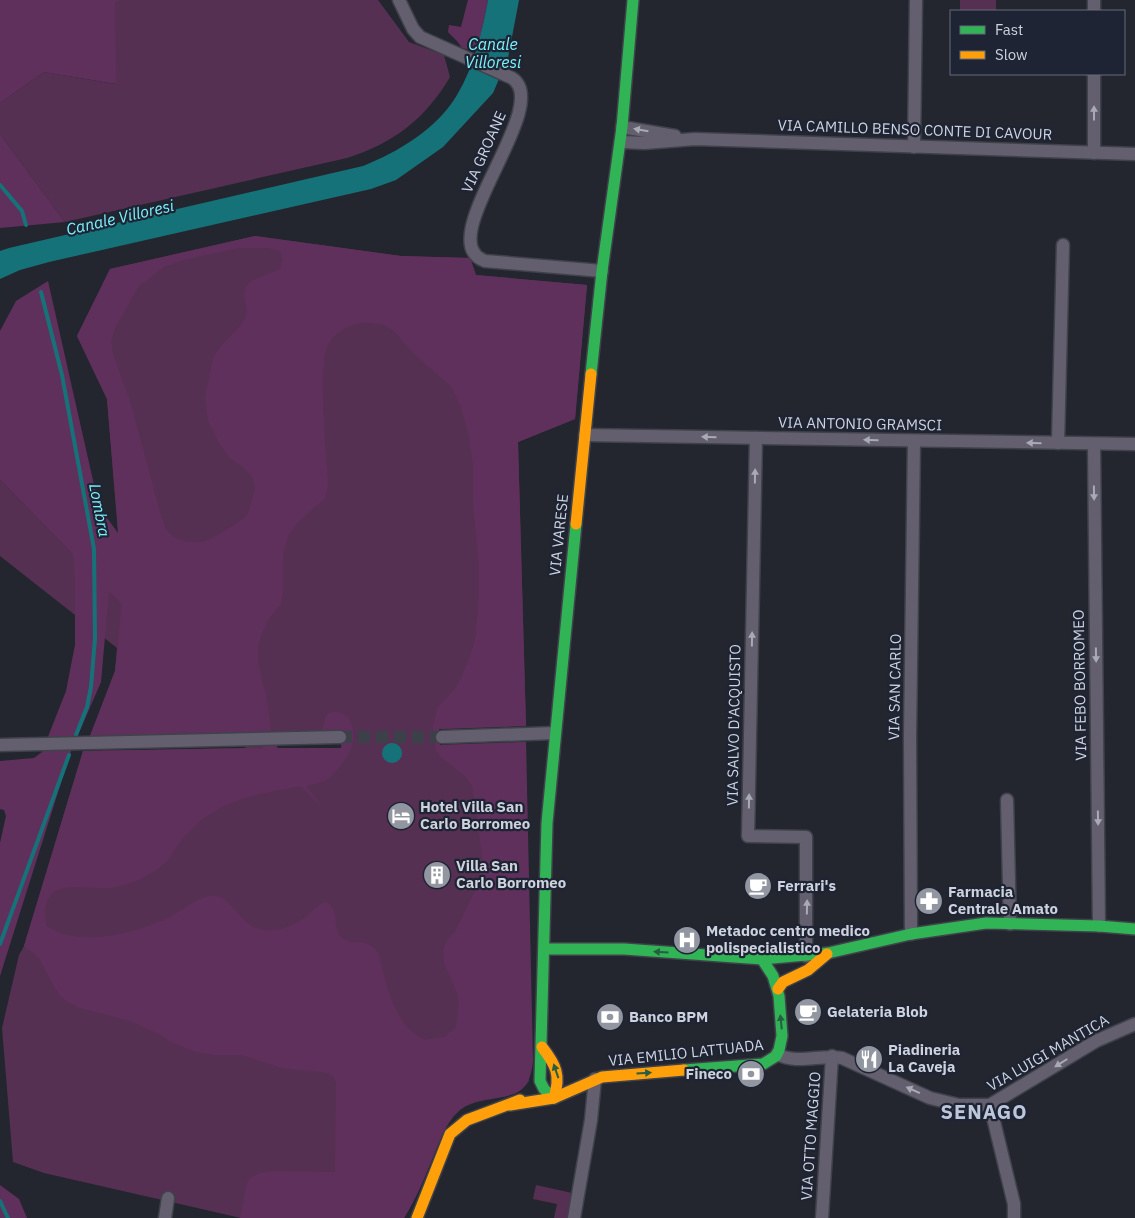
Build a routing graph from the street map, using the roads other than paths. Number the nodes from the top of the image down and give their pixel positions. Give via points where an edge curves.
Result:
1 (398, 0) edge
2 (634, 0) edge
3 (916, 0) edge
4 (1094, 75) edge
5 (622, 127) junction
6 (695, 139) junction
7 (620, 142) junction
8 (914, 147) junction
9 (1094, 152) junction
10 (1135, 154) edge
11 (1063, 245) dead end
12 (602, 271) junction
13 (585, 435) junction
14 (756, 438) junction
15 (914, 441) junction
16 (1058, 443) junction
17 (1094, 444) junction
18 (1135, 444) edge
19 (554, 733) junction
20 (340, 737) tunnel mouth
21 (442, 737) tunnel mouth
22 (0, 744) edge
23 (1007, 800) dead end
24 (1010, 924) junction
25 (1099, 926) junction
26 (1135, 929) edge
27 (911, 934) junction
28 (544, 949) junction
29 (828, 953) junction
30 (806, 956) junction
31 (762, 959) junction
32 (804, 972) junction
33 (778, 989) junction
34 (1135, 1024) edge
35 (542, 1047) junction
36 (778, 1054) junction
37 (832, 1056) junction
38 (595, 1079) junction
39 (540, 1081) junction
40 (554, 1098) junction
41 (510, 1105) junction
42 (990, 1105) junction
43 (168, 1198) dead end
44 (165, 1218) edge
45 (417, 1218) edge
46 (574, 1218) edge
47 (822, 1218) edge
48 (1014, 1218) edge

1 - 12 street, VIA GROANE via 418,35 516,80 521,88 516,123 477,208 471,235 474,252 485,261
2 - 5 street, VIA VARESE
3 - 8 street
9 -> 4 street
6 -> 5 street, VIA CAMILLO BENSO CONTE DI CAVOUR
5 - 7 street, VIA VARESE
6 - 7 street, VIA CAMILLO BENSO CONTE DI CAVOUR
6 - 8 street, VIA CAMILLO BENSO CONTE DI CAVOUR
7 - 12 street, VIA VARESE
8 - 9 street, VIA CAMILLO BENSO CONTE DI CAVOUR
9 - 10 street, VIA CAMILLO BENSO CONTE DI CAVOUR
11 - 16 street
12 - 13 street, VIA VARESE
14 -> 13 street, VIA ANTONIO GRAMSCI
13 - 19 street, VIA VARESE
15 -> 14 street, VIA ANTONIO GRAMSCI
30 -> 14 street, VIA SALVO D'ACQUISTO via 806,837 748,836
16 -> 15 street, VIA ANTONIO GRAMSCI
15 - 27 street, VIA SAN CARLO
16 - 17 street, VIA ANTONIO GRAMSCI
17 - 18 street, VIA ANTONIO GRAMSCI
17 -> 25 street, VIA FEBO BORROMEO
19 - 21 street
19 - 28 street, VIA VARESE via 547,823
20 - 22 street
23 - 24 street
24 - 25 street
24 - 27 street via 986,923
25 - 26 street
27 - 29 street
31 -> 28 street via 624,949
28 - 35 street, VIA VARESE
29 - 30 street
29 - 32 street
30 - 31 street
30 - 32 street
31 - 33 street
32 - 33 street via 783,982
36 -> 33 street via 782,1036
34 -> 42 street, VIA LUIGI MANTICA via 1096,1041
35 - 39 street, VIA VARESE
40 -> 35 street via 559,1085 558,1073
36 - 37 street, VIA LUIGI MANTICA via 795,1059
38 -> 36 street, VIA EMILIO LATTUADA via 763,1064
42 -> 37 street, VIA LUIGI MANTICA via 959,1105 930,1098
37 - 47 street, VIA OTTO MAGGIO
38 - 40 street, VIA EMILIO LATTUADA
38 - 46 street via 592,1120
39 - 40 street
39 - 41 street via 532,1091
40 - 41 street, VIA EMILIO LATTUADA
41 - 45 street via 467,1120 450,1134
42 - 48 street via 1014,1204
43 - 44 street

